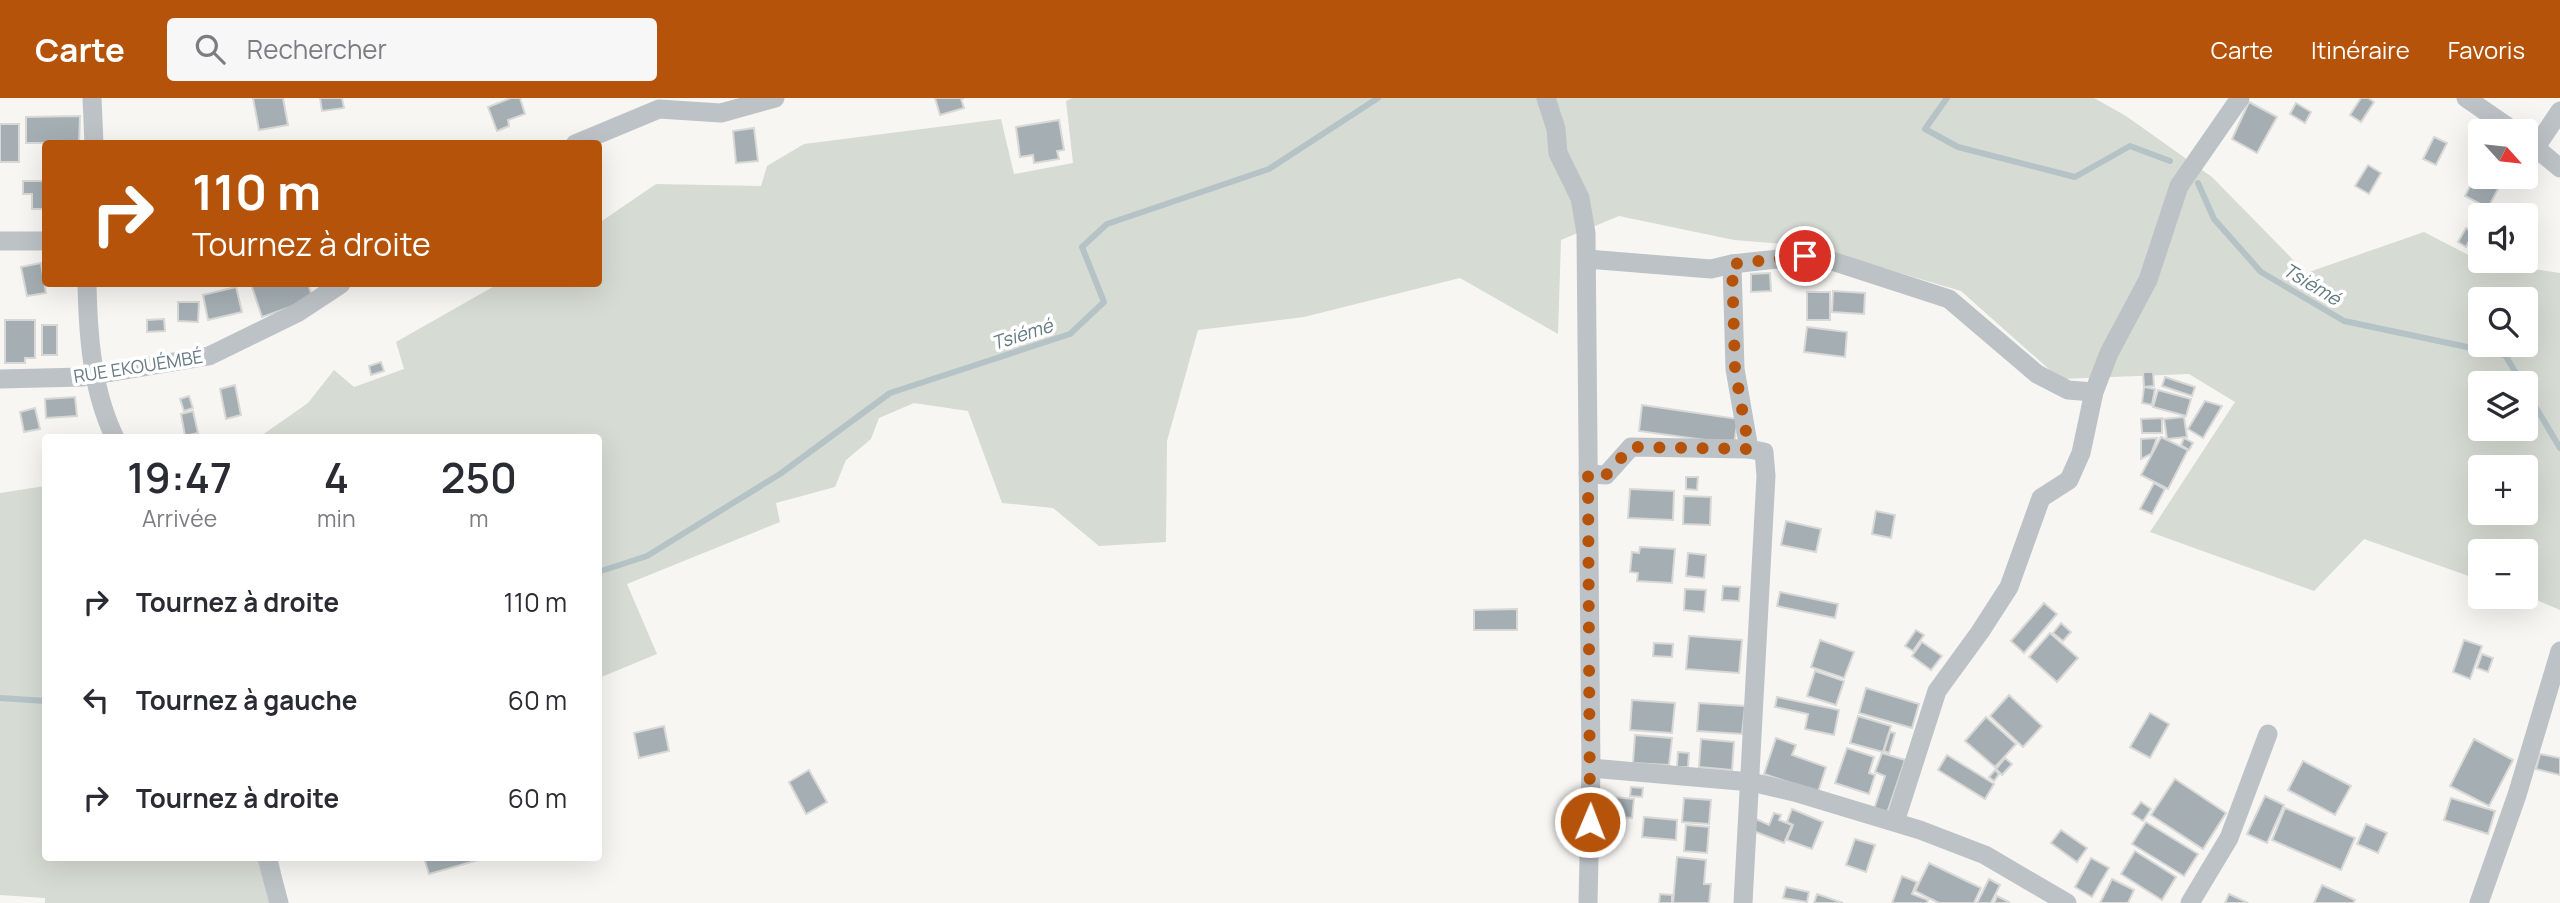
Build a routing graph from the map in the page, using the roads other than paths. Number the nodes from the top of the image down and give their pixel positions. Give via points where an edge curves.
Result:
1 (92, 98) edge
2 (775, 98) edge
3 (1546, 98) edge
4 (2240, 98) edge
5 (2466, 98) edge
6 (2560, 111) edge
7 (2497, 119) edge
8 (2538, 135) edge
9 (94, 140) edge
10 (585, 140) edge
11 (2538, 149) edge
12 (2560, 168) edge
13 (0, 241) edge
14 (42, 241) edge
15 (1587, 259) junction
16 (1732, 264) junction
17 (87, 287) edge
18 (336, 287) edge
19 (96, 374) junction
20 (0, 379) edge
21 (2094, 392) junction
22 (113, 434) edge
23 (1749, 449) junction
24 (1588, 474) junction
25 (2560, 651) edge
26 (2268, 734) dead end
27 (1591, 768) junction
28 (1751, 782) junction
29 (1895, 822) junction
30 (268, 861) edge
31 (1747, 902) edge
32 (279, 903) edge
33 (1588, 903) edge
34 (2067, 903) edge
35 (2190, 903) edge
36 (2479, 903) edge

1 - 9 street
2 - 10 street via 721,113 659,110
3 - 15 street via 1558,153 1580,198
4 - 21 street via 2179,186 2148,280
5 - 7 street
6 - 8 street
11 - 12 street
13 - 14 street
15 - 16 street via 1711,269
15 - 24 street
16 - 21 street via 1805,256 1949,299 2036,374 2068,390
16 - 23 street via 1735,369
17 - 19 street via 88,331
18 - 19 street, RUE EKOUÉMBÉ via 297,313 209,356
19 - 20 street, RUE EKOUÉMBÉ
19 - 22 street via 104,416
21 - 29 street via 2081,453 2070,480 2041,498 2009,587 1937,691
23 - 24 street via 1631,447 1606,475
23 - 28 street via 1764,452 1766,476
24 - 27 street
25 - 36 street
26 - 35 street via 2229,838
27 - 28 street
27 - 33 street
28 - 29 street
28 - 31 street
29 - 34 street via 1985,855
30 - 32 street

